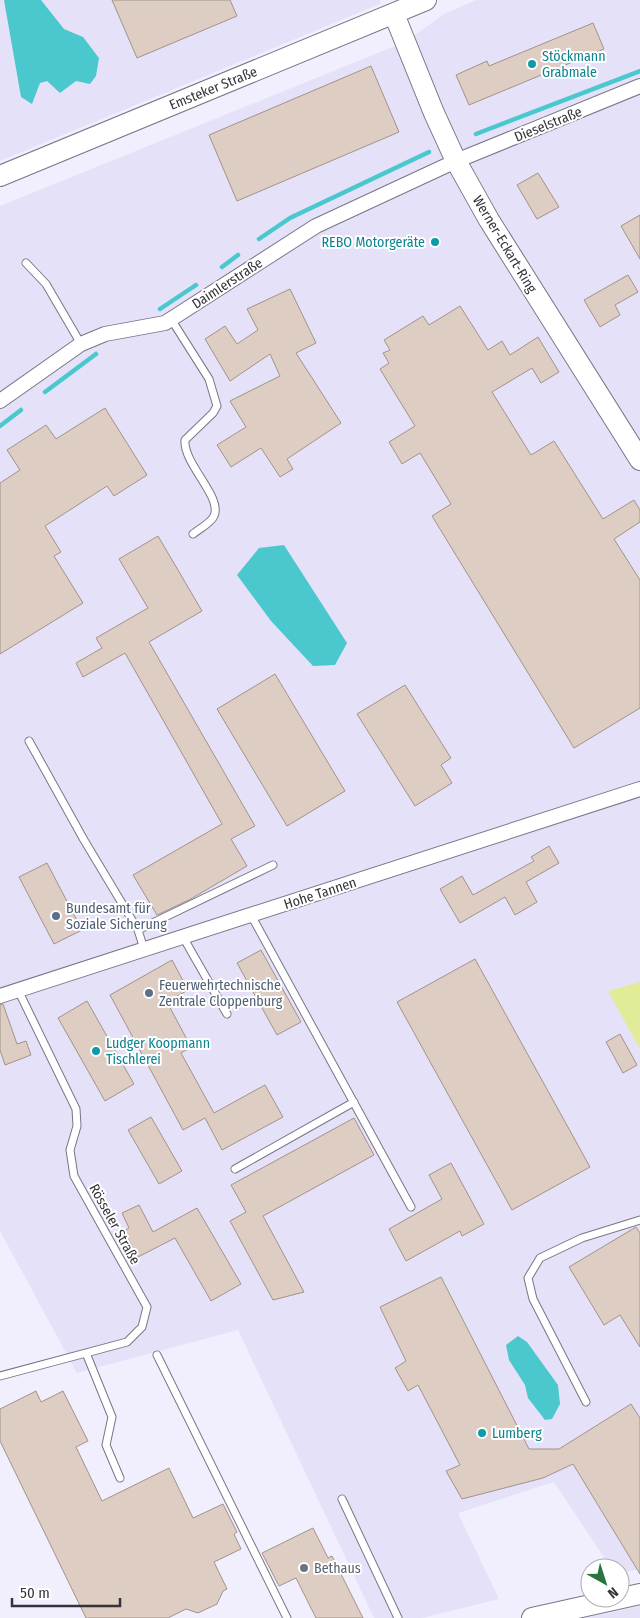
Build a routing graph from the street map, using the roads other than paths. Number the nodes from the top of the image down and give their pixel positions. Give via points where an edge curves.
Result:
1 (426, 0) edge
2 (393, 7) edge
3 (640, 86) edge
4 (456, 162) junction
5 (0, 176) edge
6 (26, 263) dead end
7 (171, 319) junction
8 (81, 344) junction
9 (0, 401) edge
10 (640, 460) edge
11 (193, 534) dead end
12 (29, 742) dead end
13 (640, 789) edge
14 (272, 865) dead end
15 (251, 915) junction
16 (138, 930) junction
17 (183, 937) junction
18 (144, 949) junction
19 (18, 990) junction
20 (0, 996) edge
21 (227, 1014) dead end
22 (354, 1102) junction
23 (235, 1169) dead end
24 (411, 1207) dead end
25 (640, 1220) edge
26 (86, 1353) junction
27 (157, 1355) dead end
28 (0, 1376) edge
29 (586, 1402) dead end
30 (120, 1478) dead end
31 (342, 1499) dead end
32 (640, 1594) edge
33 (287, 1618) edge
34 (398, 1618) edge
35 (532, 1618) edge

1 - 2 street, Emsteker Straße
2 - 4 street, Werner-Eckart-Ring
2 - 5 street, Emsteker Straße
3 - 4 street, Dieselstraße
4 - 7 street, Daimlerstraße via 316,226
4 - 10 street, Werner-Eckart-Ring
6 - 8 lane via 46,284
7 - 8 street, Daimlerstraße via 165,324 106,334
7 - 11 lane via 209,378 217,406 185,440 184,447 216,508 214,517
8 - 9 street, Daimlerstraße
12 - 16 lane
13 - 15 street, Hohe Tannen
14 - 16 lane
15 - 17 street, Hohe Tannen
15 - 22 lane
16 - 18 lane
17 - 18 street, Hohe Tannen
17 - 21 lane
18 - 19 street, Hohe Tannen
19 - 20 street, Hohe Tannen
19 - 26 lane, Rösseler Straße via 76,1109 77,1126 70,1150 74,1176 147,1307 142,1327 127,1342
22 - 23 lane
22 - 24 lane
25 - 29 lane via 582,1238 540,1258 528,1278 533,1299
26 - 28 lane, Rösseler Straße
26 - 30 lane via 112,1417 106,1445
27 - 33 lane
31 - 34 lane
32 - 35 street

